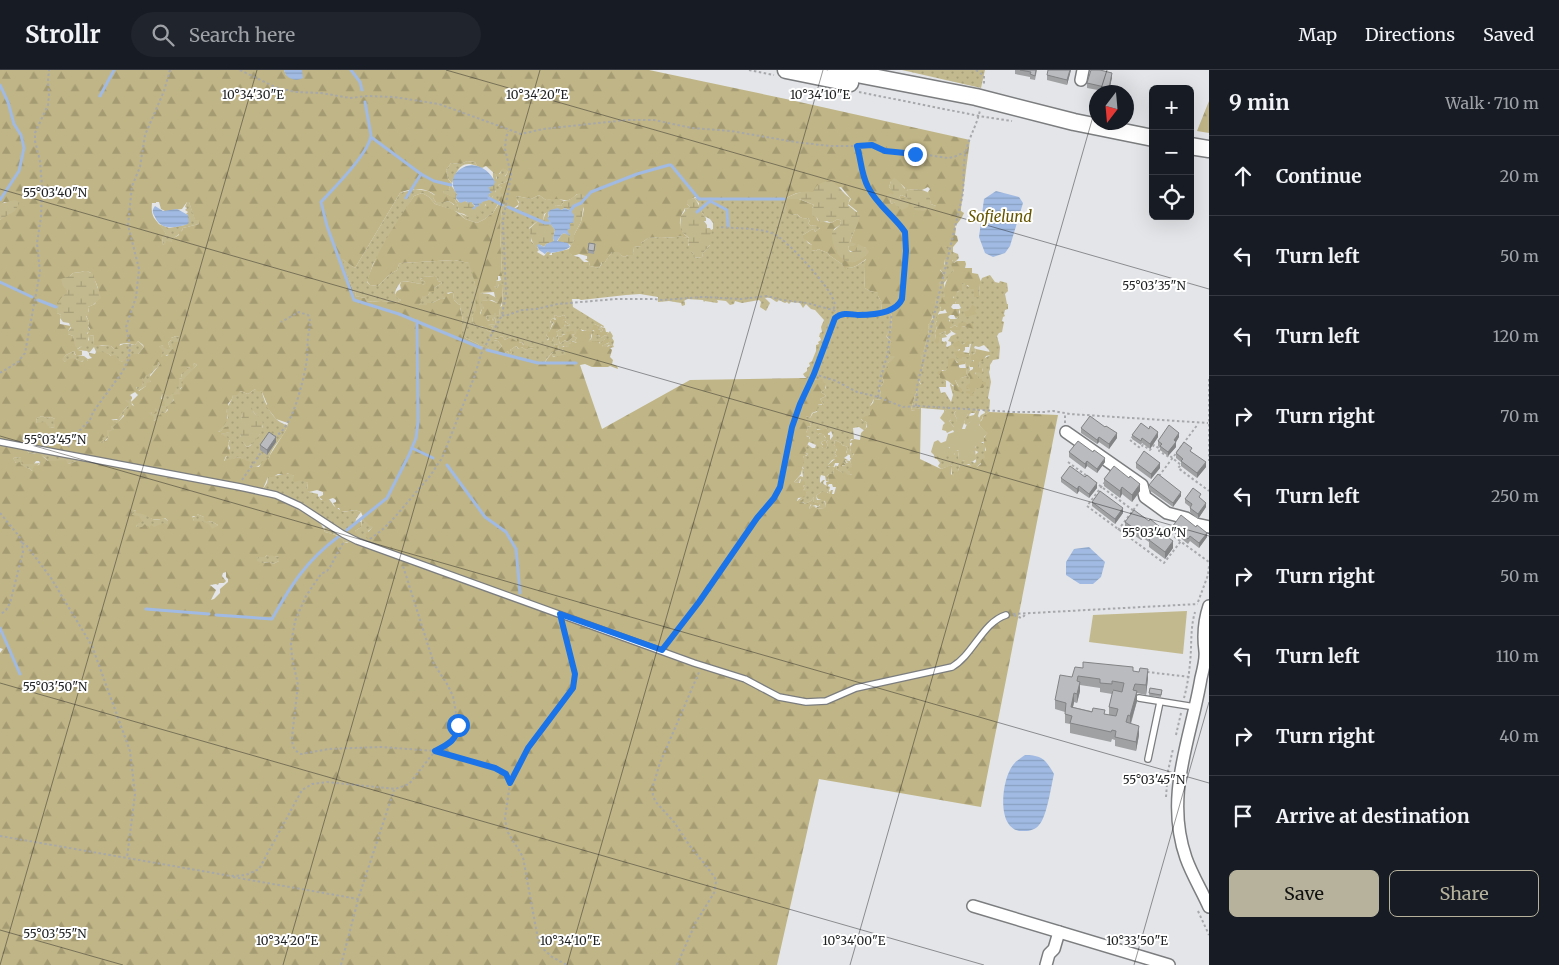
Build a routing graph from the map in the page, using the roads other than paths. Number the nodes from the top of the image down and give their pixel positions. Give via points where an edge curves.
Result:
1 (836, 70) edge
2 (782, 73) edge
3 (1074, 122) junction
4 (1149, 137) edge
5 (1194, 147) edge
6 (1209, 150) edge
7 (1066, 432) dead end
8 (0, 442) edge
9 (1209, 526) edge
10 (1206, 605) edge
11 (1006, 615) dead end
12 (1207, 649) edge
13 (1139, 698) dead end
14 (1160, 702) junction
15 (1194, 707) junction
16 (1148, 759) dead end
17 (973, 906) dead end
18 (1209, 907) edge
19 (1059, 932) junction
20 (1046, 965) edge
21 (1169, 965) edge

1 - 3 street via 976,97
2 - 3 street via 980,109
3 - 4 street
5 - 6 street
7 - 9 street via 1142,485 1144,495 1166,513
8 - 11 lane via 240,487 288,500 366,545 745,680 779,697 806,702 833,699 856,688 952,667 966,656 995,621
10 - 12 street via 1203,645
12 - 15 street
13 - 14 lane
14 - 15 lane
14 - 16 lane
15 - 18 street via 1177,789 1178,806 1186,858
17 - 19 street
19 - 20 street
19 - 21 street

